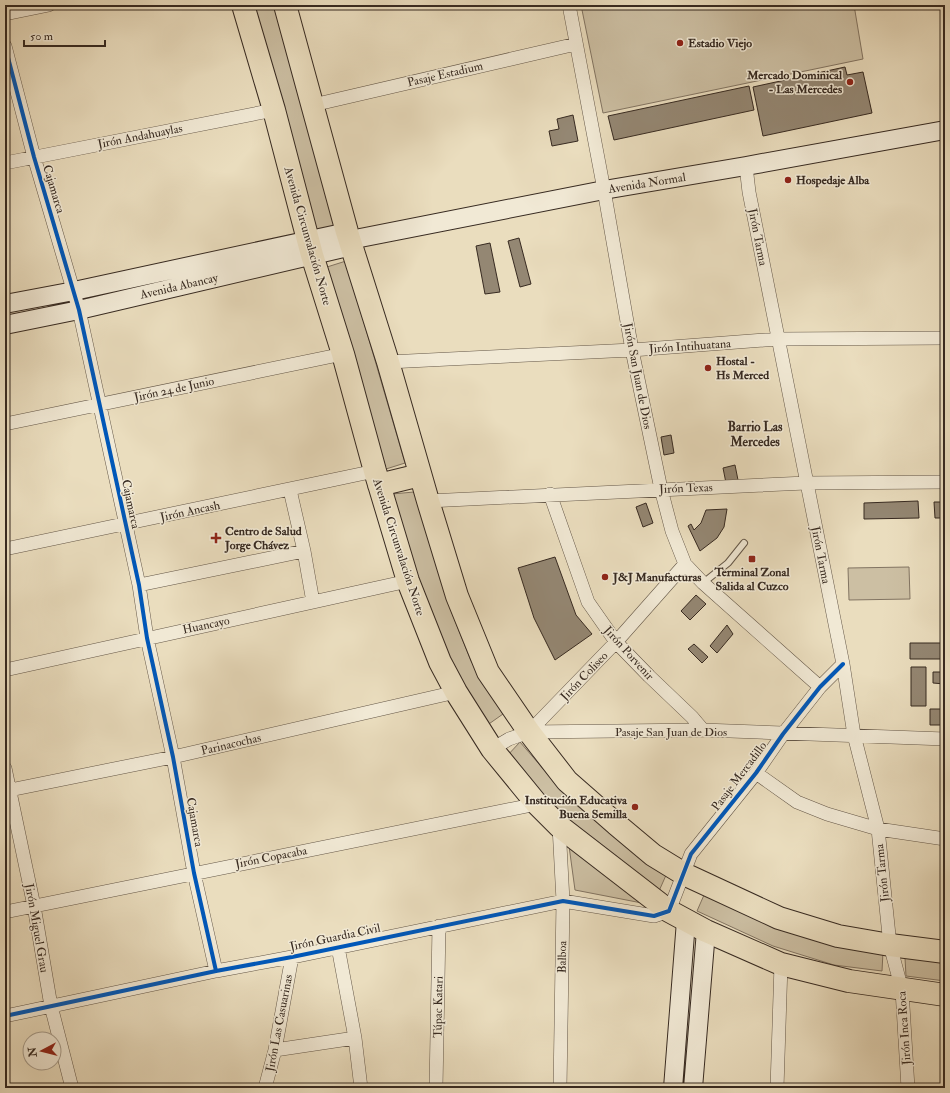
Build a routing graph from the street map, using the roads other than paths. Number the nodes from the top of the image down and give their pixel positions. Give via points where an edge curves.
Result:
1 (48, 5) edge
2 (243, 5) edge
3 (285, 5) edge
4 (569, 5) edge
5 (5, 14) edge
6 (576, 44) junction
7 (5, 46) edge
8 (313, 105) junction
9 (274, 110) junction
10 (945, 130) edge
11 (34, 157) junction
12 (5, 163) edge
13 (746, 166) junction
14 (604, 190) junction
15 (350, 240) junction
16 (310, 248) junction
17 (74, 291) junction
18 (5, 304) edge
19 (79, 310) junction
20 (5, 325) edge
21 (945, 338) edge
22 (778, 339) junction
23 (632, 350) junction
24 (343, 354) junction
25 (388, 362) junction
26 (100, 404) junction
27 (5, 424) edge
28 (420, 475) junction
29 (377, 478) junction
30 (945, 482) edge
31 (806, 483) junction
32 (661, 489) junction
33 (290, 490) junction
34 (550, 494) junction
35 (428, 501) junction
36 (125, 524) junction
37 (744, 543) dead end
38 (5, 549) edge
39 (304, 550) junction
40 (685, 564) junction
41 (408, 581) junction
42 (703, 583) junction
43 (139, 585) junction
44 (313, 602) junction
45 (147, 638) junction
46 (616, 642) junction
47 (843, 664) junction
48 (5, 670) edge
49 (820, 687) junction
50 (456, 692) junction
51 (703, 730) junction
52 (529, 732) junction
53 (783, 734) junction
54 (854, 735) junction
55 (945, 739) edge
56 (492, 749) junction
57 (173, 757) junction
58 (5, 768) edge
59 (756, 773) junction
60 (7, 790) edge
61 (537, 804) junction
62 (559, 826) junction
63 (878, 829) junction
64 (945, 839) edge
65 (194, 873) junction
66 (684, 874) junction
67 (563, 901) junction
68 (34, 906) junction
69 (5, 912) edge
70 (678, 916) junction
71 (439, 926) junction
72 (706, 932) junction
73 (890, 945) junction
74 (338, 947) junction
75 (945, 952) edge
76 (292, 957) junction
77 (781, 964) junction
78 (216, 971) junction
79 (902, 990) junction
80 (945, 996) edge
81 (51, 1006) junction
82 (5, 1016) edge
83 (355, 1038) junction
84 (275, 1050) junction
85 (72, 1088) edge
86 (265, 1088) edge
87 (361, 1088) edge
88 (436, 1088) edge
89 (560, 1088) edge
90 (673, 1088) edge
91 (693, 1088) edge
92 (777, 1088) edge
93 (908, 1088) edge

1 - 5 street
2 - 9 highway, Avenida Circunvalación Norte
3 - 8 highway
4 - 6 street, Jirón San Juan de Dios
6 - 8 street, Pasaje Estadium
6 - 14 street, Jirón San Juan de Dios
7 - 11 street, Cajamarca
8 - 15 highway
9 - 11 street, Jirón Andahuaylas
9 - 16 highway, Avenida Circunvalación Norte
10 - 13 street, Avenida Normal
11 - 12 street, Jirón Andahuaylas
11 - 17 street, Cajamarca
13 - 14 street, Avenida Normal
13 - 22 street, Jirón Tarma
14 - 15 street, Avenida Normal
14 - 23 street, Jirón San Juan de Dios
15 - 16 street, Avenida Abancay
15 - 25 highway
16 - 17 street, Avenida Abancay
16 - 19 street, Avenida Abancay
16 - 24 highway, Avenida Circunvalación Norte
17 - 18 street, Avenida Abancay
17 - 19 street, Cajamarca
19 - 20 street, Avenida Abancay
19 - 26 street, Cajamarca
21 - 22 street, Jirón Intihuatana
22 - 23 street, Jirón Intihuatana
22 - 31 street, Jirón Tarma
23 - 25 street, Jirón Intihuatana
23 - 32 street, Jirón San Juan de Dios
24 - 26 street, Jirón 24 de Junio
24 - 29 highway, Avenida Circunvalación Norte
25 - 28 highway
26 - 27 street, Jirón 24 de Junio
26 - 36 street, Cajamarca
28 - 29 highway
28 - 35 highway
29 - 33 street, Jirón Ancash
29 - 41 highway, Avenida Circunvalación Norte
30 - 31 street, Jirón Texas
31 - 32 street, Jirón Texas
31 - 47 street, Jirón Tarma
32 - 34 street, Jirón Texas
32 - 40 street, Jirón San Juan de Dios via 672,531
33 - 36 street, Jirón Ancash
33 - 39 street
34 - 35 street, Jirón Texas
34 - 46 street, Jirón Porvenir via 588,602
35 - 52 highway via 457,596 488,672
36 - 38 street, Jirón Ancash
36 - 43 street, Cajamarca
37 - 42 lane via 728,563
39 - 43 street
39 - 44 street
40 - 42 street, Jirón San Juan de Dios
40 - 46 street, Jirón Coliseo
41 - 44 street, Huancayo
41 - 50 highway, Avenida Circunvalación Norte via 440,662
42 - 49 street, Jirón San Juan de Dios
43 - 45 street, Cajamarca
44 - 45 street, Huancayo
45 - 48 street, Huancayo
45 - 57 street, Cajamarca
46 - 51 street, Jirón Porvenir
46 - 52 street, Jirón Coliseo
47 - 49 street, Pasaje Mercadillo
47 - 54 street, Jirón Tarma
49 - 53 street, Pasaje Mercadillo
50 - 56 highway, Avenida Circunvalación Norte
50 - 57 street, Parinacochas
51 - 52 street, Pasaje San Juan de Dios
51 - 53 street, Pasaje San Juan de Dios
52 - 56 street, Pasaje San Juan de Dios
52 - 66 highway via 567,781 654,855
53 - 54 street, Pasaje San Juan de Dios
53 - 59 street, Pasaje Mercadillo
54 - 55 street
54 - 63 street, Jirón Tarma
56 - 61 highway, Avenida Circunvalación Norte
57 - 60 street, Parinacochas
57 - 65 street, Cajamarca
58 - 60 street, Jirón Miguel Grau
59 - 63 street via 797,802
59 - 66 street, Pasaje Mercadillo via 691,854
60 - 68 street, Jirón Miguel Grau
61 - 62 highway, Avenida Circunvalación Norte
61 - 65 street, Jirón Copacaba
62 - 67 street, Balboa
62 - 70 highway, Avenida Circunvalación Norte
63 - 64 street
63 - 73 street, Jirón Tarma
65 - 68 street, Jirón Copacaba
65 - 78 street, Cajamarca
66 - 70 street, Pasaje Mercadillo
66 - 73 highway via 779,918 838,936
67 - 70 street, Jirón Guardia Civil via 654,916
67 - 71 street, Jirón Guardia Civil
67 - 89 street, Balboa
68 - 69 street, Jirón Copacaba
68 - 81 street, Jirón Miguel Grau
70 - 72 highway, Avenida Circunvalación Norte
70 - 90 street
71 - 74 street, Jirón Guardia Civil
71 - 88 street, Túpac Katari
72 - 77 highway, Avenida Circunvalación Norte
72 - 91 street
73 - 75 highway
73 - 79 street, Jirón Inca Roca
74 - 76 street, Jirón Guardia Civil
74 - 83 street
76 - 78 street, Jirón Guardia Civil
76 - 84 street, Jirón Las Casuarinas
77 - 79 highway, Avenida Circunvalación Norte via 849,981
77 - 92 street
78 - 81 street, Jirón Guardia Civil
79 - 80 highway, Avenida Circunvalación Norte
79 - 93 street, Jirón Inca Roca
81 - 82 street, Jirón Guardia Civil
81 - 85 street, Jirón Miguel Grau
83 - 84 street
83 - 87 street
84 - 86 street, Jirón Las Casuarinas

